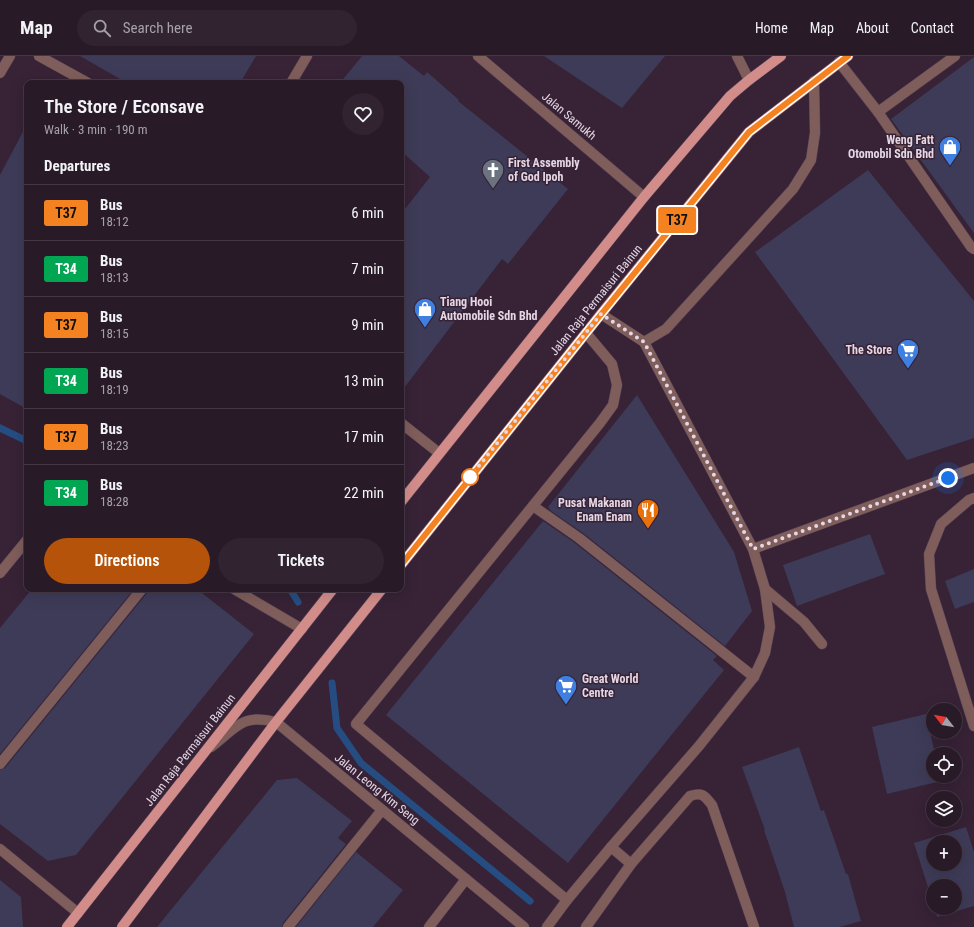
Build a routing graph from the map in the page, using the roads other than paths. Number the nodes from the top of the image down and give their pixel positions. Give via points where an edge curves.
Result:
1 (10, 56) edge
2 (39, 56) edge
3 (307, 56) edge
4 (478, 56) edge
5 (737, 56) edge
6 (781, 56) edge
7 (955, 56) edge
8 (843, 59) edge
9 (0, 73) edge
10 (83, 80) edge
11 (293, 80) edge
12 (748, 80) junction
13 (814, 81) junction
14 (878, 112) junction
15 (644, 196) junction
16 (974, 249) edge
17 (601, 314) junction
18 (586, 333) junction
19 (644, 342) junction
20 (404, 425) edge
21 (439, 453) junction
22 (974, 468) edge
23 (404, 498) edge
24 (974, 498) edge
25 (533, 506) junction
26 (24, 544) edge
27 (753, 549) junction
28 (404, 561) edge
29 (0, 573) edge
30 (766, 590) junction
31 (140, 592) edge
32 (239, 592) edge
33 (331, 592) edge
34 (380, 592) edge
35 (302, 629) junction
36 (822, 644) dead end
37 (754, 677) junction
38 (276, 722) junction
39 (974, 726) edge
40 (206, 750) junction
41 (0, 764) edge
42 (382, 810) junction
43 (611, 847) junction
44 (0, 849) edge
45 (631, 864) junction
46 (466, 879) junction
47 (567, 900) junction
48 (78, 913) junction
49 (66, 927) edge
50 (122, 927) edge
51 (288, 927) edge
52 (429, 927) edge
53 (524, 927) edge
54 (546, 927) edge
55 (586, 927) edge
56 (754, 927) edge

1 - 9 street
2 - 10 street
3 - 11 street
4 - 15 street, Jalan Samukh
5 - 12 street
6 - 12 main road
7 - 14 street
8 - 13 main road, Jalan Raja Permaisuri Bainun
8 - 14 street
12 - 15 main road via 730,96
13 - 17 main road, Jalan Raja Permaisuri Bainun via 749,132
13 - 19 street via 815,133 811,160 793,189 666,329
14 - 16 street
15 - 21 main road
17 - 18 main road, Jalan Raja Permaisuri Bainun
17 - 19 street
18 - 25 street via 612,364 617,385 613,405
18 - 28 main road, Jalan Raja Permaisuri Bainun
19 - 27 street
20 - 21 street
21 - 23 main road
22 - 27 street
24 - 39 street via 941,524 929,554 931,589
25 - 37 street via 579,538
25 - 47 street via 356,724
26 - 29 street
27 - 30 street
30 - 36 street via 804,622
30 - 37 street via 770,627 765,652
31 - 41 street
32 - 35 street
33 - 35 main road, Jalan Raja Permaisuri Bainun
34 - 38 main road
35 - 40 main road, Jalan Raja Permaisuri Bainun
37 - 43 street via 699,746
38 - 40 street, Jalan Leong Kim Seng via 254,718 242,722
38 - 42 street, Jalan Leong Kim Seng
38 - 50 main road
40 - 48 main road, Jalan Raja Permaisuri Bainun
42 - 46 street, Jalan Leong Kim Seng
42 - 51 street
43 - 45 street
43 - 47 street
44 - 48 street
45 - 55 street
45 - 56 street via 690,796 698,793 704,796 712,805
46 - 52 street
46 - 53 street, Jalan Leong Kim Seng
47 - 54 street
48 - 49 main road, Jalan Raja Permaisuri Bainun

